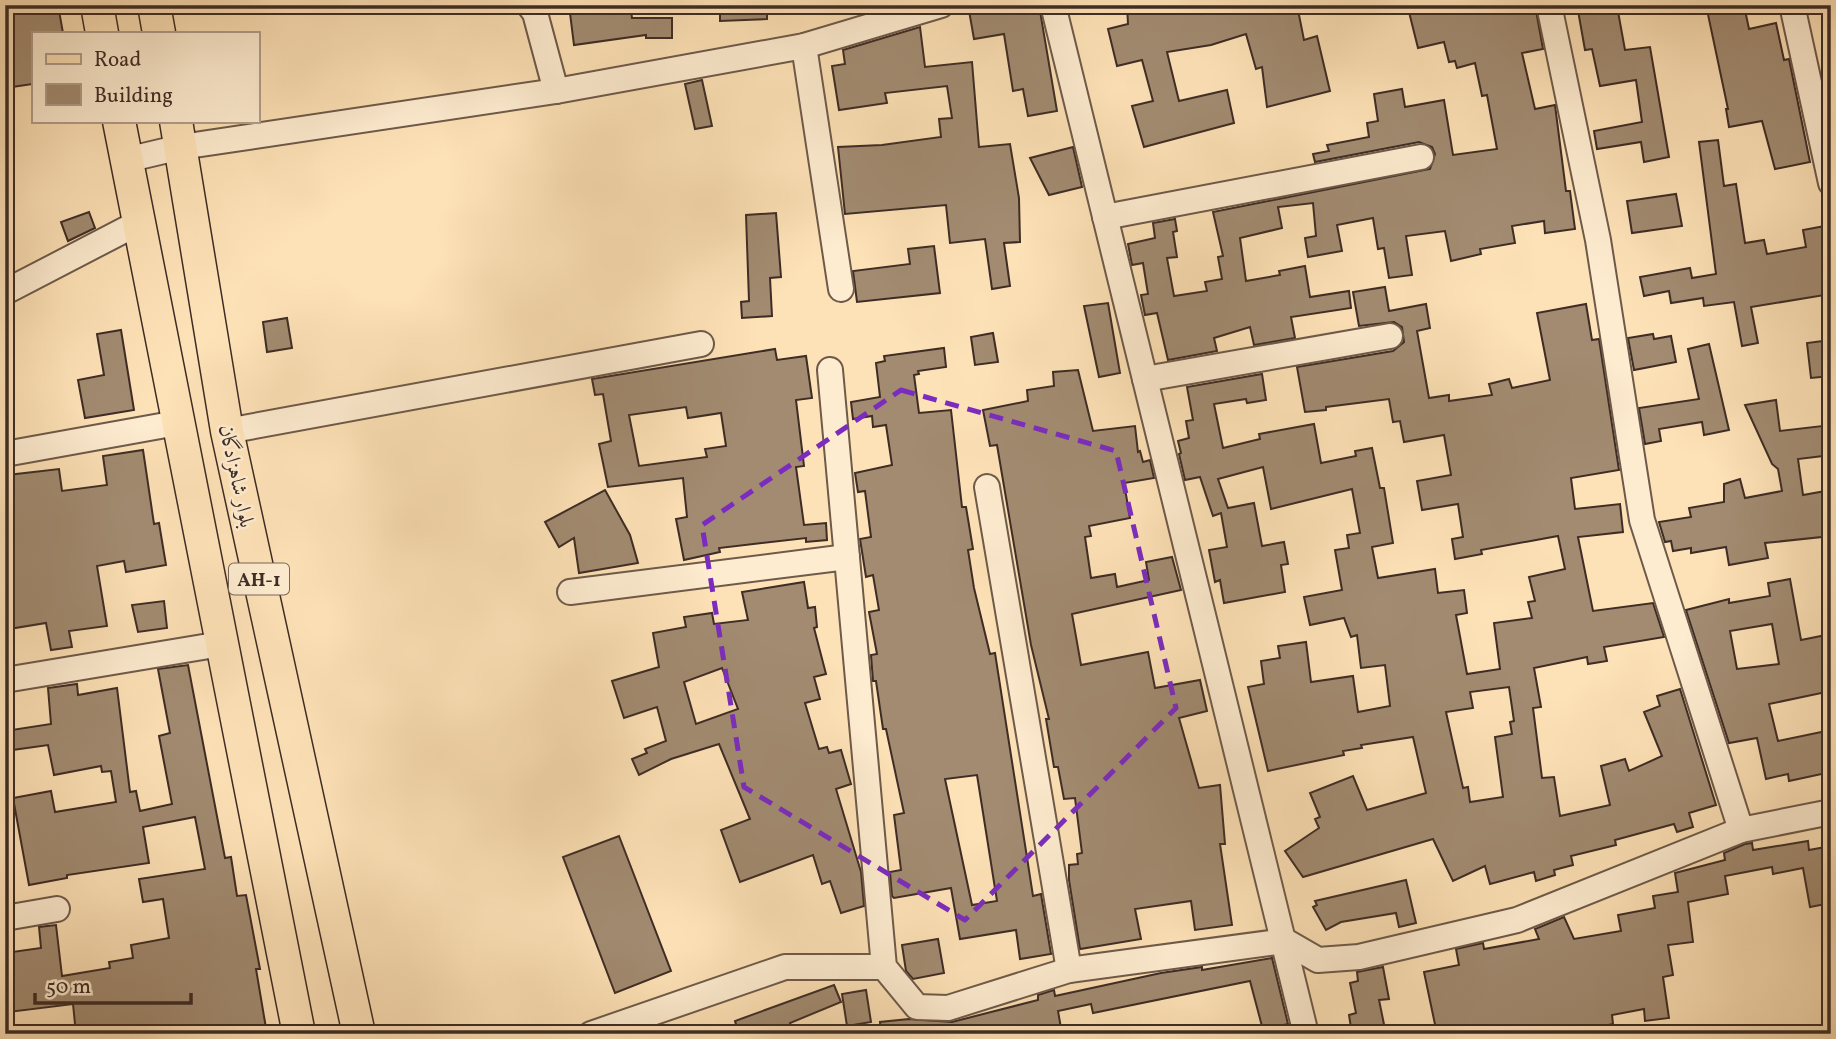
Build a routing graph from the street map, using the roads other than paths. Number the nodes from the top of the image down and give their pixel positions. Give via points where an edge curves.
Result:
1 (97, 5) edge
2 (154, 5) edge
3 (529, 5) edge
4 (941, 5) edge
5 (1053, 5) edge
6 (1549, 5) edge
7 (1792, 5) edge
8 (102, 32) edge
9 (159, 32) edge
10 (804, 46) junction
11 (556, 91) junction
12 (119, 122) edge
13 (179, 134) edge
14 (1421, 157) dead end
15 (126, 160) junction
16 (1831, 183) edge
17 (1105, 217) junction
18 (138, 223) junction
19 (841, 289) dead end
20 (5, 292) edge
21 (1390, 336) dead end
22 (701, 344) dead end
23 (830, 370) dead end
24 (1145, 379) junction
25 (177, 423) junction
26 (227, 431) junction
27 (5, 454) edge
28 (987, 487) dead end
29 (847, 557) junction
30 (569, 592) dead end
31 (221, 644) junction
32 (5, 680) edge
33 (1831, 812) edge
34 (1741, 830) junction
35 (57, 909) dead end
36 (5, 918) edge
37 (1285, 942) junction
38 (884, 967) junction
39 (1069, 970) junction
40 (299, 1034) edge
41 (359, 1034) edge
42 (591, 1034) edge
43 (1306, 1034) edge

1 - 8 main road
2 - 9 main road
3 - 11 street via 536,13
4 - 10 street
5 - 17 street
6 - 34 street via 1598,240 1642,520
7 - 16 street
10 - 11 street
10 - 19 street
11 - 13 street
12 - 15 main road, AH-1
13 - 15 street
13 - 26 main road, بلوار شاهزادگان / AH-1
14 - 17 street
15 - 18 main road, AH-1
17 - 24 street
18 - 20 street
18 - 25 main road, AH-1
21 - 24 street
22 - 26 street
23 - 29 street
24 - 37 street
25 - 27 street
25 - 31 main road, AH-1
26 - 41 main road, بلوار شاهزادگان / AH-1
28 - 39 street
29 - 30 street
29 - 38 street
31 - 32 street
31 - 40 main road, AH-1
33 - 34 street
34 - 37 street via 1517,920 1359,957 1318,960
35 - 36 street
37 - 39 street
37 - 43 street
38 - 39 street via 917,1007 948,1008
38 - 42 street via 785,967

